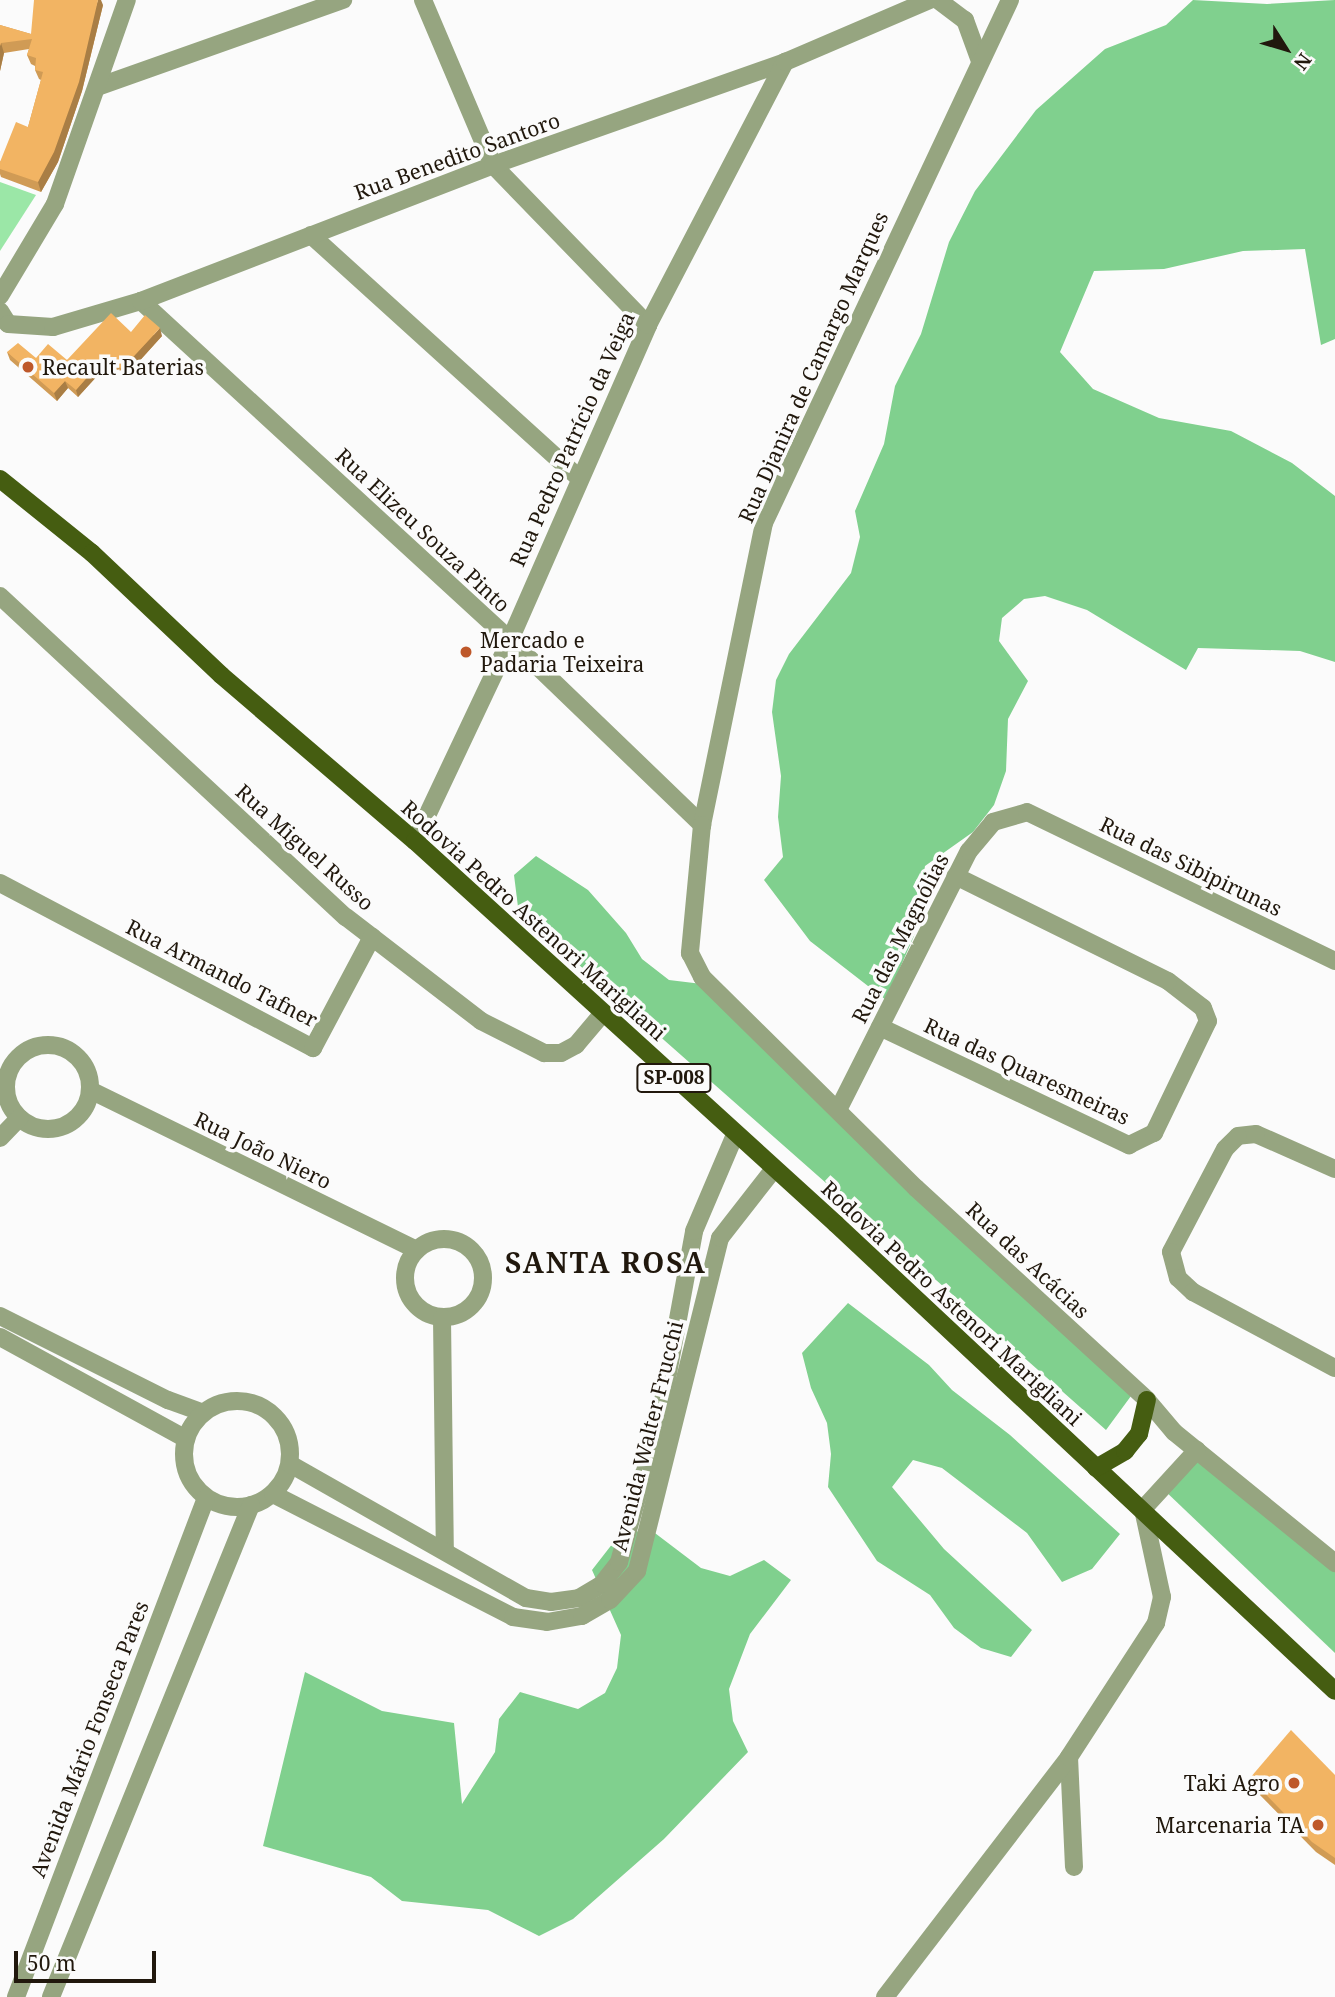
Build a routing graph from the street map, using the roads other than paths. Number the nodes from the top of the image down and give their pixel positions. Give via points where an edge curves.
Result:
1 (127, 0) edge
2 (343, 0) edge
3 (423, 0) edge
4 (930, 0) edge
5 (938, 0) edge
6 (1010, 0) edge
7 (980, 61) junction
8 (785, 62) junction
9 (100, 86) junction
10 (493, 165) junction
11 (312, 235) junction
12 (0, 296) edge
13 (141, 301) junction
14 (0, 311) edge
15 (648, 325) junction
16 (579, 478) junction
17 (0, 479) edge
18 (0, 596) edge
19 (510, 640) junction
20 (1027, 812) joint
21 (702, 825) junction
22 (415, 841) junction
23 (956, 876) junction
24 (0, 883) edge
25 (372, 937) junction
26 (1335, 961) edge
27 (702, 977) joint
28 (603, 1013) junction
29 (880, 1027) junction
30 (90, 1090) junction
31 (838, 1110) junction
32 (19, 1118) junction
33 (735, 1135) junction
34 (0, 1138) edge
35 (774, 1169) junction
36 (1335, 1169) edge
37 (694, 1231) junction
38 (720, 1238) junction
39 (417, 1250) junction
40 (0, 1316) edge
41 (442, 1318) junction
42 (0, 1338) edge
43 (1335, 1368) edge
44 (1147, 1400) junction
45 (203, 1413) junction
46 (186, 1439) junction
47 (1197, 1450) junction
48 (290, 1464) junction
49 (1096, 1468) junction
50 (273, 1494) junction
51 (206, 1498) junction
52 (251, 1505) junction
53 (1143, 1509) junction
54 (445, 1551) junction
55 (1335, 1563) edge
56 (1335, 1691) edge
57 (1069, 1757) junction
58 (1074, 1867) dead end
59 (16, 1997) edge
60 (51, 1997) edge
61 (885, 1997) edge

1 - 9 street
2 - 9 street
3 - 10 street
4 - 8 street, Rua Benedito Santoro
5 - 7 street via 965,20
6 - 7 street, Rua Djanira de Camargo Marques
7 - 21 street, Rua Djanira de Camargo Marques via 764,523
8 - 10 street, Rua Benedito Santoro
8 - 15 street, Rua Pedro Patrício da Veiga
9 - 12 street via 55,204
10 - 11 street, Rua Benedito Santoro
10 - 15 street
11 - 13 street, Rua Benedito Santoro
11 - 16 street
13 - 14 street, Rua Benedito Santoro via 53,327 8,324
13 - 19 street, Rua Elizeu Souza Pinto
15 - 16 street, Rua Pedro Patrício da Veiga
16 - 19 street, Rua Pedro Patrício da Veiga
17 - 22 main road, Rodovia Pedro Astenori Marigliani / SP-008 via 92,553 221,675
18 - 25 street, Rua Miguel Russo
19 - 21 street, Rua Elizeu Souza Pinto
19 - 22 street, Rua Pedro Patrício da Veiga
20 - 23 street, Rua das Magnólias via 993,822 969,850
20 - 26 street, Rua das Sibipirunas
21 - 27 street, Rua Djanira de Camargo Marques via 690,953
22 - 28 main road, Rodovia Pedro Astenori Marigliani / SP-008
23 - 29 street, Rua das Magnólias
23 - 29 street, Rua das Quaresmeiras via 1168,982 1203,1008 1208,1021 1154,1133 1129,1145
24 - 25 street, Rua Armando Tafner via 313,1048
25 - 28 street, Rua Miguel Russo via 481,1020 544,1054 561,1054 576,1045
27 - 31 street, Rua das Acácias
28 - 33 main road, Rodovia Pedro Astenori Marigliani / SP-008
29 - 31 street, Rua das Magnólias
30 - 32 street via 82,1111 68,1124 42,1129
30 - 32 street via 85,1067 76,1056 50,1045 36,1047 18,1059 7,1078 6,1092
30 - 39 street, Rua João Niero
31 - 44 street, Rua das Acácias
32 - 34 street
33 - 35 main road, Rodovia Pedro Astenori Marigliani / SP-008
33 - 37 street, Avenida Walter Frucchi
35 - 38 street
35 - 49 main road, Rodovia Pedro Astenori Marigliani / SP-008
36 - 43 street via 1256,1133 1238,1136 1225,1149 1171,1252 1178,1278 1193,1292
37 - 38 street
37 - 54 street, Avenida Walter Frucchi via 660,1418 619,1562 602,1584 579,1598 551,1602 526,1598
38 - 50 street, Avenida Walter Frucchi via 637,1571 610,1600 547,1622 513,1617
39 - 41 street via 409,1261 408,1295 423,1311
39 - 41 street via 440,1239 453,1240 475,1253 481,1264 482,1290 476,1302 466,1311
40 - 45 street
41 - 54 street
42 - 46 street
44 - 47 street, Rua das Acácias
44 - 49 main road via 1139,1434 1125,1451
45 - 46 street
45 - 48 street via 230,1401 245,1401 270,1412 286,1432
46 - 51 street via 186,1472
47 - 53 street
47 - 55 street, Rua das Acácias
48 - 50 street
48 - 54 street, Avenida Walter Frucchi
49 - 53 main road, Rodovia Pedro Astenori Marigliani / SP-008
50 - 52 street
51 - 52 street via 221,1505
51 - 59 street, Avenida Mário Fonseca Pares
52 - 60 street
53 - 56 main road, Rodovia Pedro Astenori Marigliani / SP-008
53 - 57 street via 1162,1597 1156,1623
57 - 58 street
57 - 61 street

